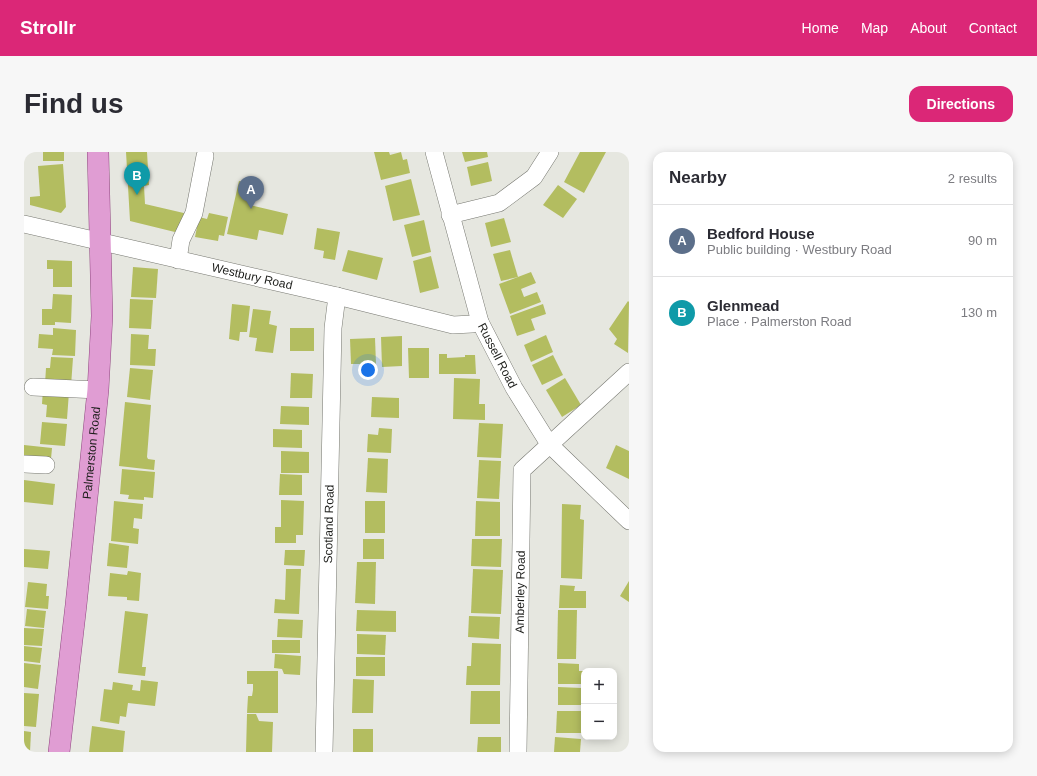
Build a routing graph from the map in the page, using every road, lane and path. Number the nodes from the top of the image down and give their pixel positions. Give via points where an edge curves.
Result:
1 (98, 152) edge
2 (434, 152) edge
3 (550, 152) edge
4 (205, 156) dead end
5 (450, 215) junction
6 (24, 224) edge
7 (101, 242) junction
8 (178, 260) junction
9 (337, 296) junction
10 (480, 322) junction
11 (629, 372) edge
12 (33, 387) dead end
13 (98, 390) junction
14 (550, 444) junction
15 (24, 464) edge
16 (46, 465) dead end
17 (629, 521) edge
18 (59, 752) edge
19 (324, 752) edge
20 (518, 752) edge

1 - 7 main road, Palmerston Road
2 - 5 street, Russell Road
3 - 5 street via 534,177 499,203
4 - 8 street via 194,213 181,240
5 - 10 street, Russell Road
6 - 7 street, Westbury Road
7 - 8 street, Westbury Road
7 - 13 main road, Palmerston Road via 102,316
8 - 9 street, Westbury Road
9 - 10 street, Westbury Road via 453,325
9 - 19 street, Scotland Road via 333,328
10 - 14 street, Russell Road via 514,388
11 - 14 street, Amberley Road
12 - 13 street
13 - 18 main road, Palmerston Road
14 - 17 street, Russell Road
14 - 20 street, Amberley Road via 522,470
15 - 16 street

